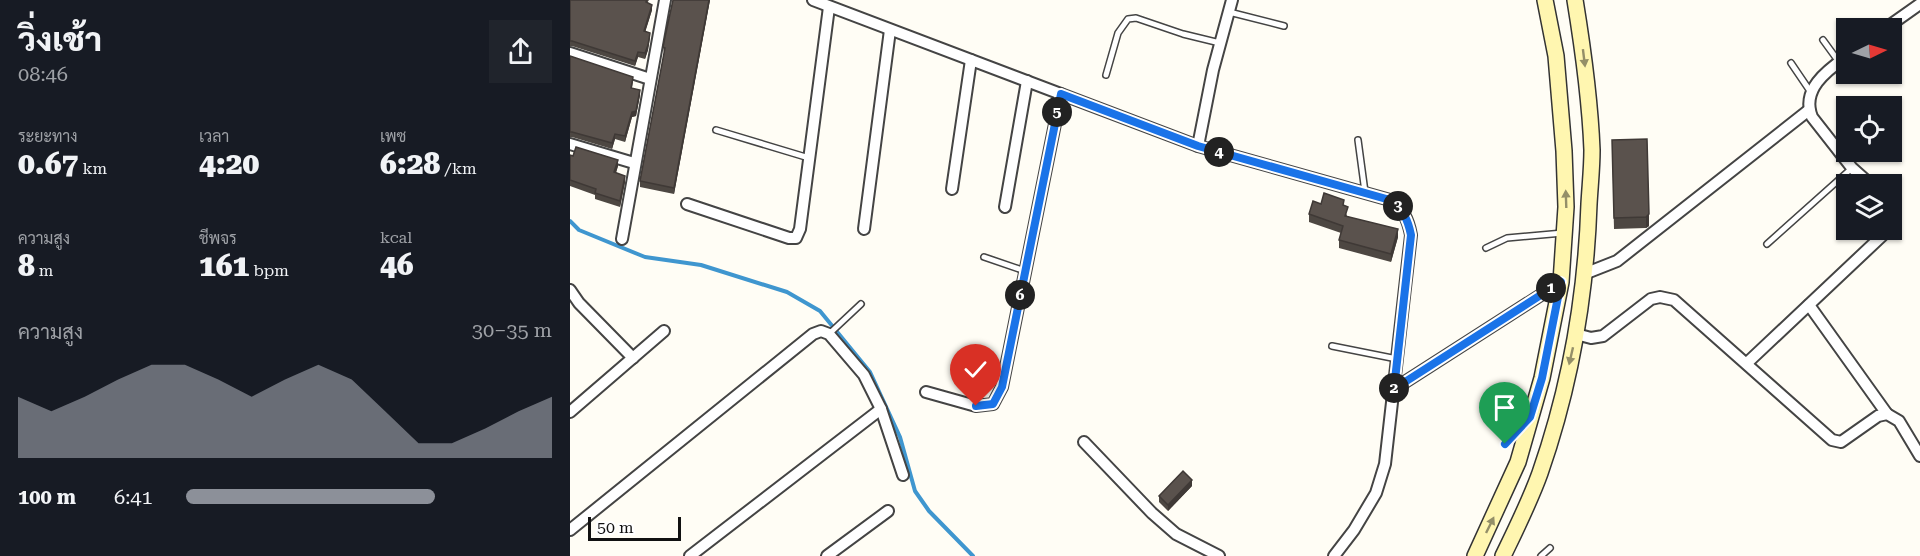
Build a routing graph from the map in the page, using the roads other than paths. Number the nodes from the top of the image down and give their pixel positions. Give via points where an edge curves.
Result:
1 (664, 0) edge
2 (813, 0) edge
3 (1232, 0) edge
4 (1545, 0) edge
5 (1575, 0) edge
6 (1920, 4) edge
7 (829, 7) junction
8 (1229, 12) junction
9 (1900, 18) edge
10 (1284, 26) dead end
11 (891, 30) junction
12 (1823, 40) dead end
13 (1220, 43) junction
14 (570, 53) edge
15 (1836, 53) edge
16 (972, 60) junction
17 (1791, 63) dead end
18 (1836, 66) edge
19 (1106, 75) dead end
20 (650, 79) junction
21 (1027, 81) junction
22 (1810, 91) junction
23 (1061, 94) junction
24 (1809, 110) junction
25 (716, 130) dead end
26 (1358, 140) dead end
27 (570, 144) edge
28 (1198, 146) junction
29 (809, 158) junction
30 (634, 163) junction
31 (1852, 168) junction
32 (1859, 174) edge
33 (952, 189) dead end
34 (1365, 193) junction
35 (687, 204) dead end
36 (1005, 207) dead end
37 (864, 229) dead end
38 (1564, 233) junction
39 (622, 239) dead end
40 (1878, 240) edge
41 (1767, 244) dead end
42 (1486, 248) dead end
43 (984, 257) dead end
44 (1025, 271) junction
45 (1584, 274) junction
46 (1561, 282) junction
47 (570, 290) edge
48 (861, 304) dead end
49 (1809, 305) junction
50 (664, 331) dead end
51 (830, 333) junction
52 (1576, 334) junction
53 (1332, 346) dead end
54 (633, 358) junction
55 (1397, 359) junction
56 (1747, 363) junction
57 (1394, 389) junction
58 (926, 392) dead end
59 (881, 409) junction
60 (570, 412) edge
61 (1887, 414) junction
62 (1530, 417) junction
63 (1084, 442) dead end
64 (1505, 444) dead end
65 (1920, 456) edge
66 (903, 475) dead end
67 (888, 511) dead end
68 (570, 530) edge
69 (1550, 548) dead end
70 (690, 556) edge
71 (826, 556) edge
72 (1219, 556) edge
73 (1334, 556) edge
74 (1475, 556) edge
75 (1503, 556) edge
76 (1541, 556) edge

1 - 20 street
2 - 7 street
3 - 8 street
38 -> 4 main road via 1564,150 1556,56
5 -> 45 main road via 1592,150
6 - 9 street
7 - 11 street
7 - 29 street
8 - 10 lane
8 - 13 street
11 - 16 street
11 - 37 street
12 - 15 lane
13 - 19 lane via 1128,19 1118,33
13 - 28 street
14 - 20 street
16 - 21 street
16 - 33 street
17 - 22 lane
18 - 22 street
20 - 30 street
21 - 23 street
21 - 36 street
22 - 24 street
23 - 28 street
23 - 44 street
24 - 31 street
24 - 45 street via 1617,261
25 - 29 lane
26 - 34 lane
27 - 30 street
28 - 34 street
29 - 35 street via 796,238
30 - 39 street
31 - 32 street
31 - 41 lane
34 - 55 street via 1401,207 1411,235
38 - 42 lane via 1507,238
38 - 46 main road
40 - 49 street
43 - 44 lane
44 - 58 street via 1002,387 993,404 976,406
45 - 52 main road
46 - 57 street
46 - 62 main road
47 - 54 street
48 - 51 lane
49 - 56 street
49 - 61 street
50 - 54 street
51 - 59 street via 864,375
51 - 68 street via 813,334
52 - 56 street via 1602,336 1651,299 1660,297 1674,300
52 -> 75 main road via 1540,472
53 - 55 lane
54 - 60 street
55 - 57 street
56 - 61 street via 1833,440 1841,442
57 - 73 street via 1385,464 1376,493
59 - 66 street
59 - 70 street
61 - 65 street via 1899,421
62 - 64 lane
74 -> 62 main road via 1518,462
63 - 72 street via 1176,534
67 - 71 street
69 - 76 lane

